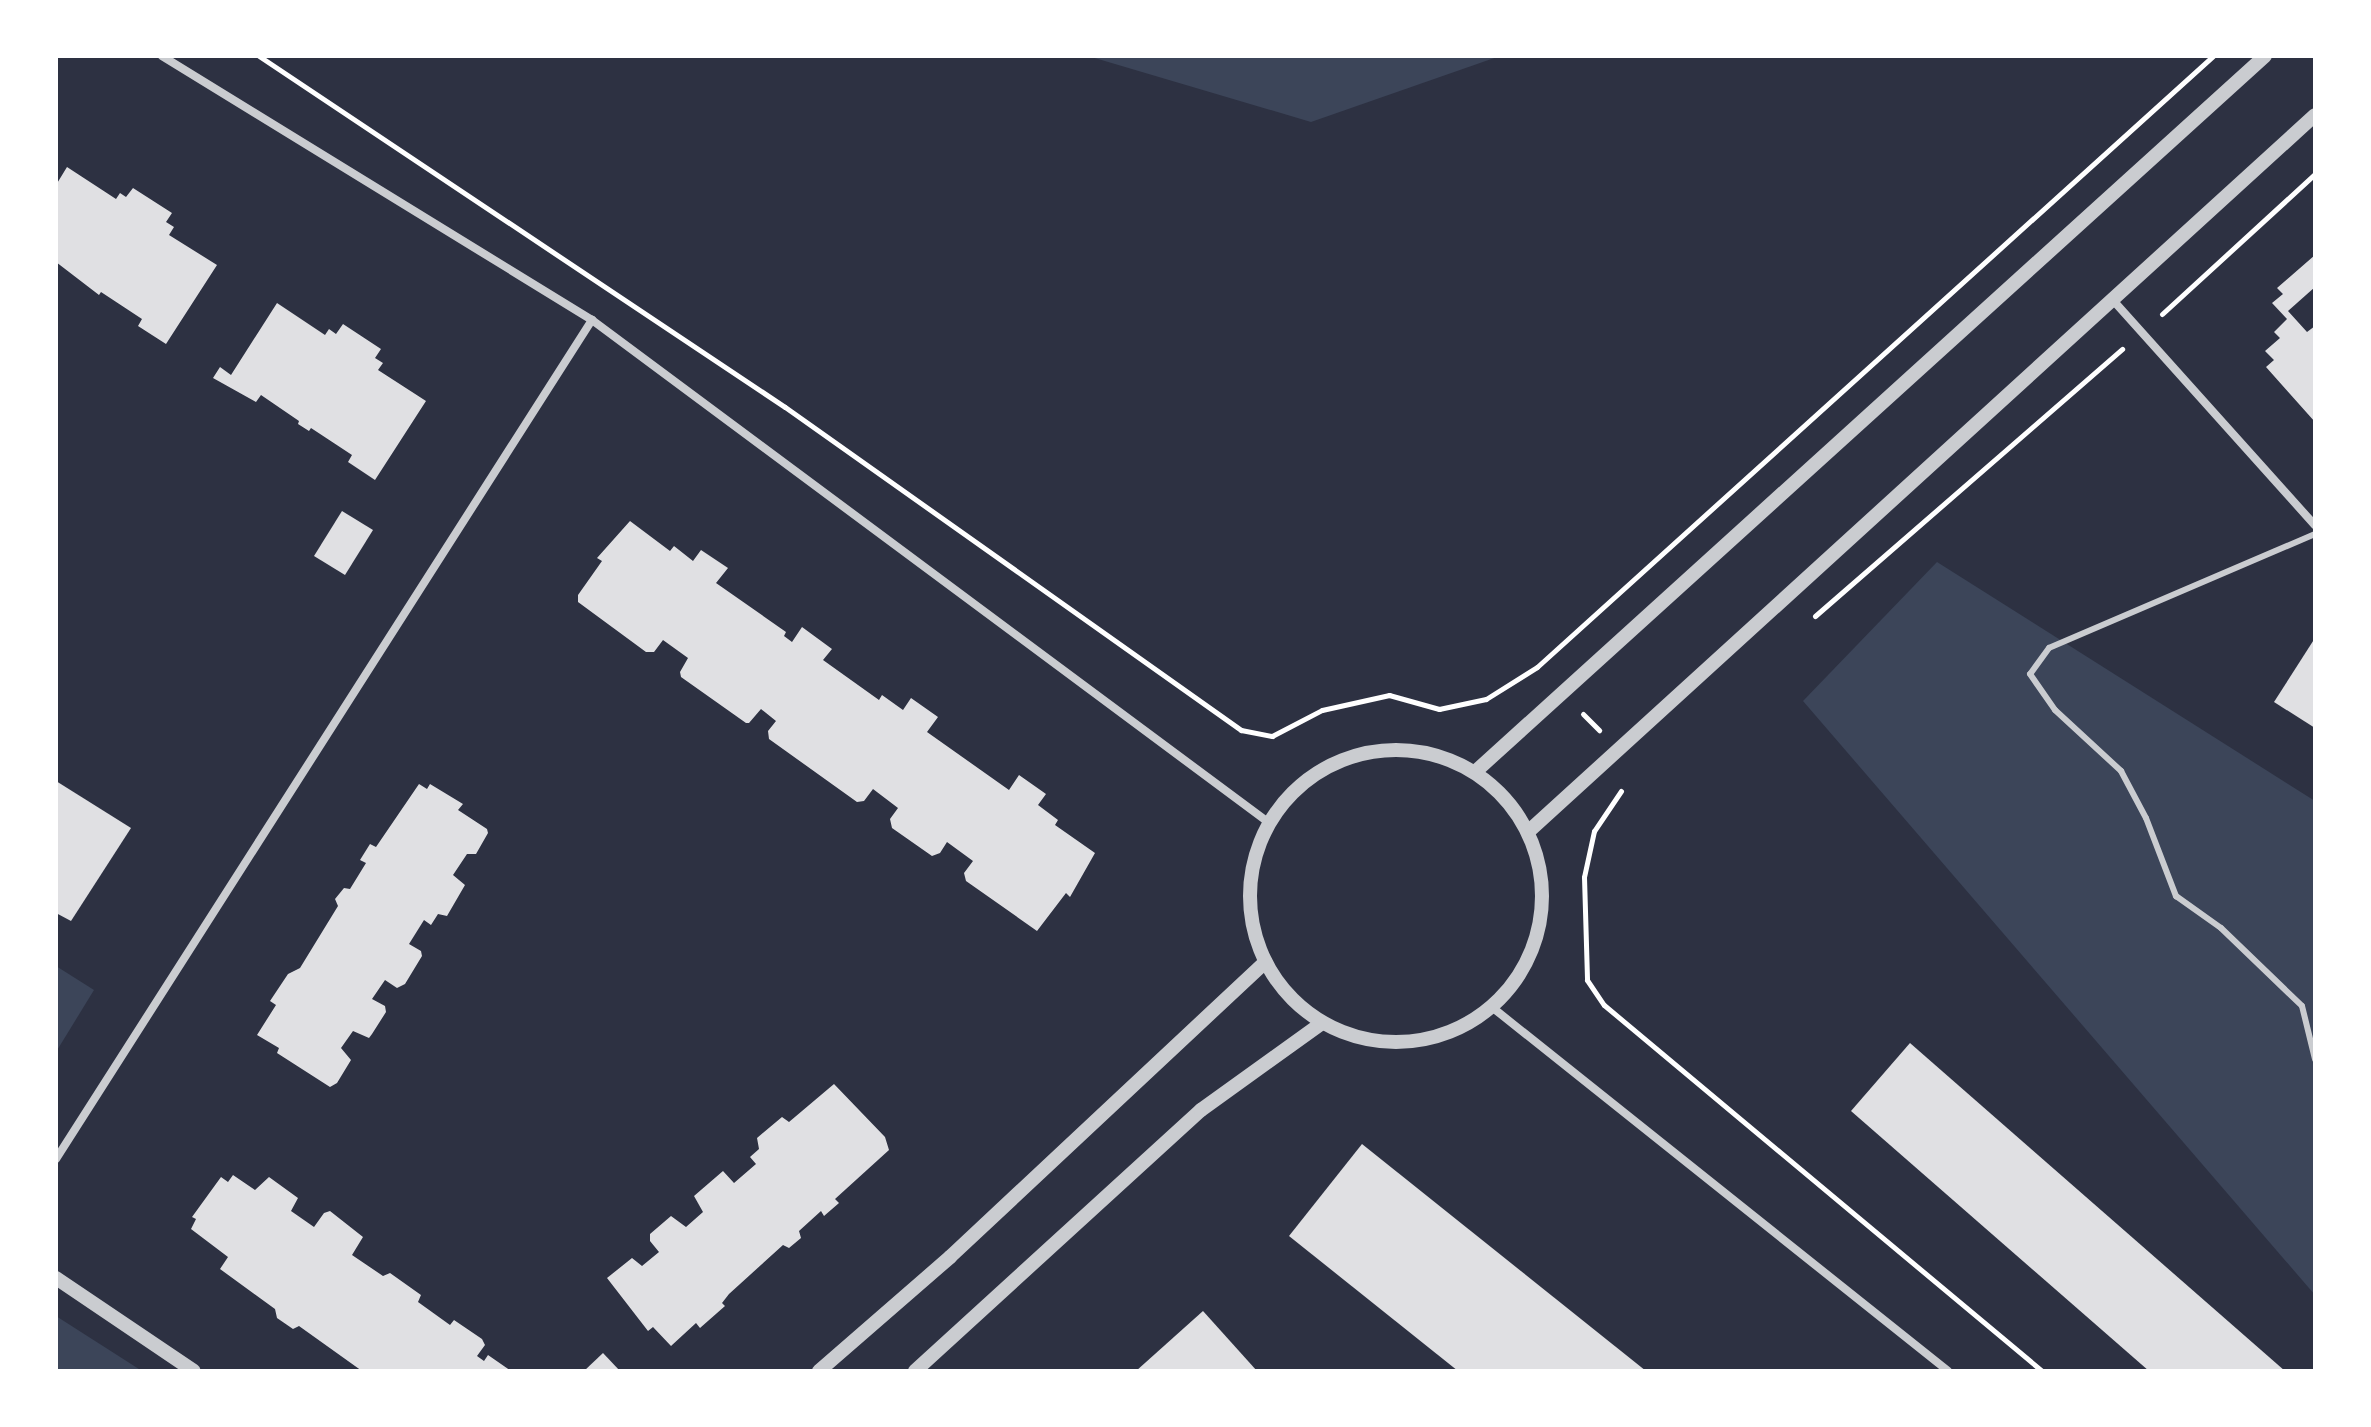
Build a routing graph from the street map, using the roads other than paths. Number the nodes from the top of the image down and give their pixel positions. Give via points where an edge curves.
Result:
1 (162, 56) edge
2 (2265, 56) edge
3 (2315, 115) edge
4 (2111, 298) junction
5 (592, 320) junction
6 (2315, 525) edge
7 (2315, 534) edge
8 (1475, 772) junction
9 (1268, 822) junction
10 (1529, 831) junction
11 (1265, 962) junction
12 (1493, 1008) junction
13 (1322, 1023) junction
14 (2315, 1059) edge
15 (56, 1159) edge
16 (56, 1278) edge
17 (194, 1371) edge
18 (819, 1371) edge
19 (915, 1371) edge
20 (1948, 1371) edge

1 - 5 street
2 - 8 street
3 - 4 street
4 - 6 street
4 - 10 street
5 - 9 street
5 - 15 street
7 - 14 lane via 2049,648 2030,674 2055,710 2121,771 2176,896 2221,928 2302,1006
8 - 9 street via 1431,753 1400,750 1338,760 1298,785
8 - 10 street via 1506,798
9 - 11 street via 1251,868 1250,916
10 - 12 street via 1542,878 1541,926 1523,971
11 - 13 street via 1288,996
11 - 18 street via 950,1257
12 - 13 street via 1454,1032 1410,1043 1364,1040
12 - 20 street
13 - 19 street via 1201,1110
16 - 17 street

